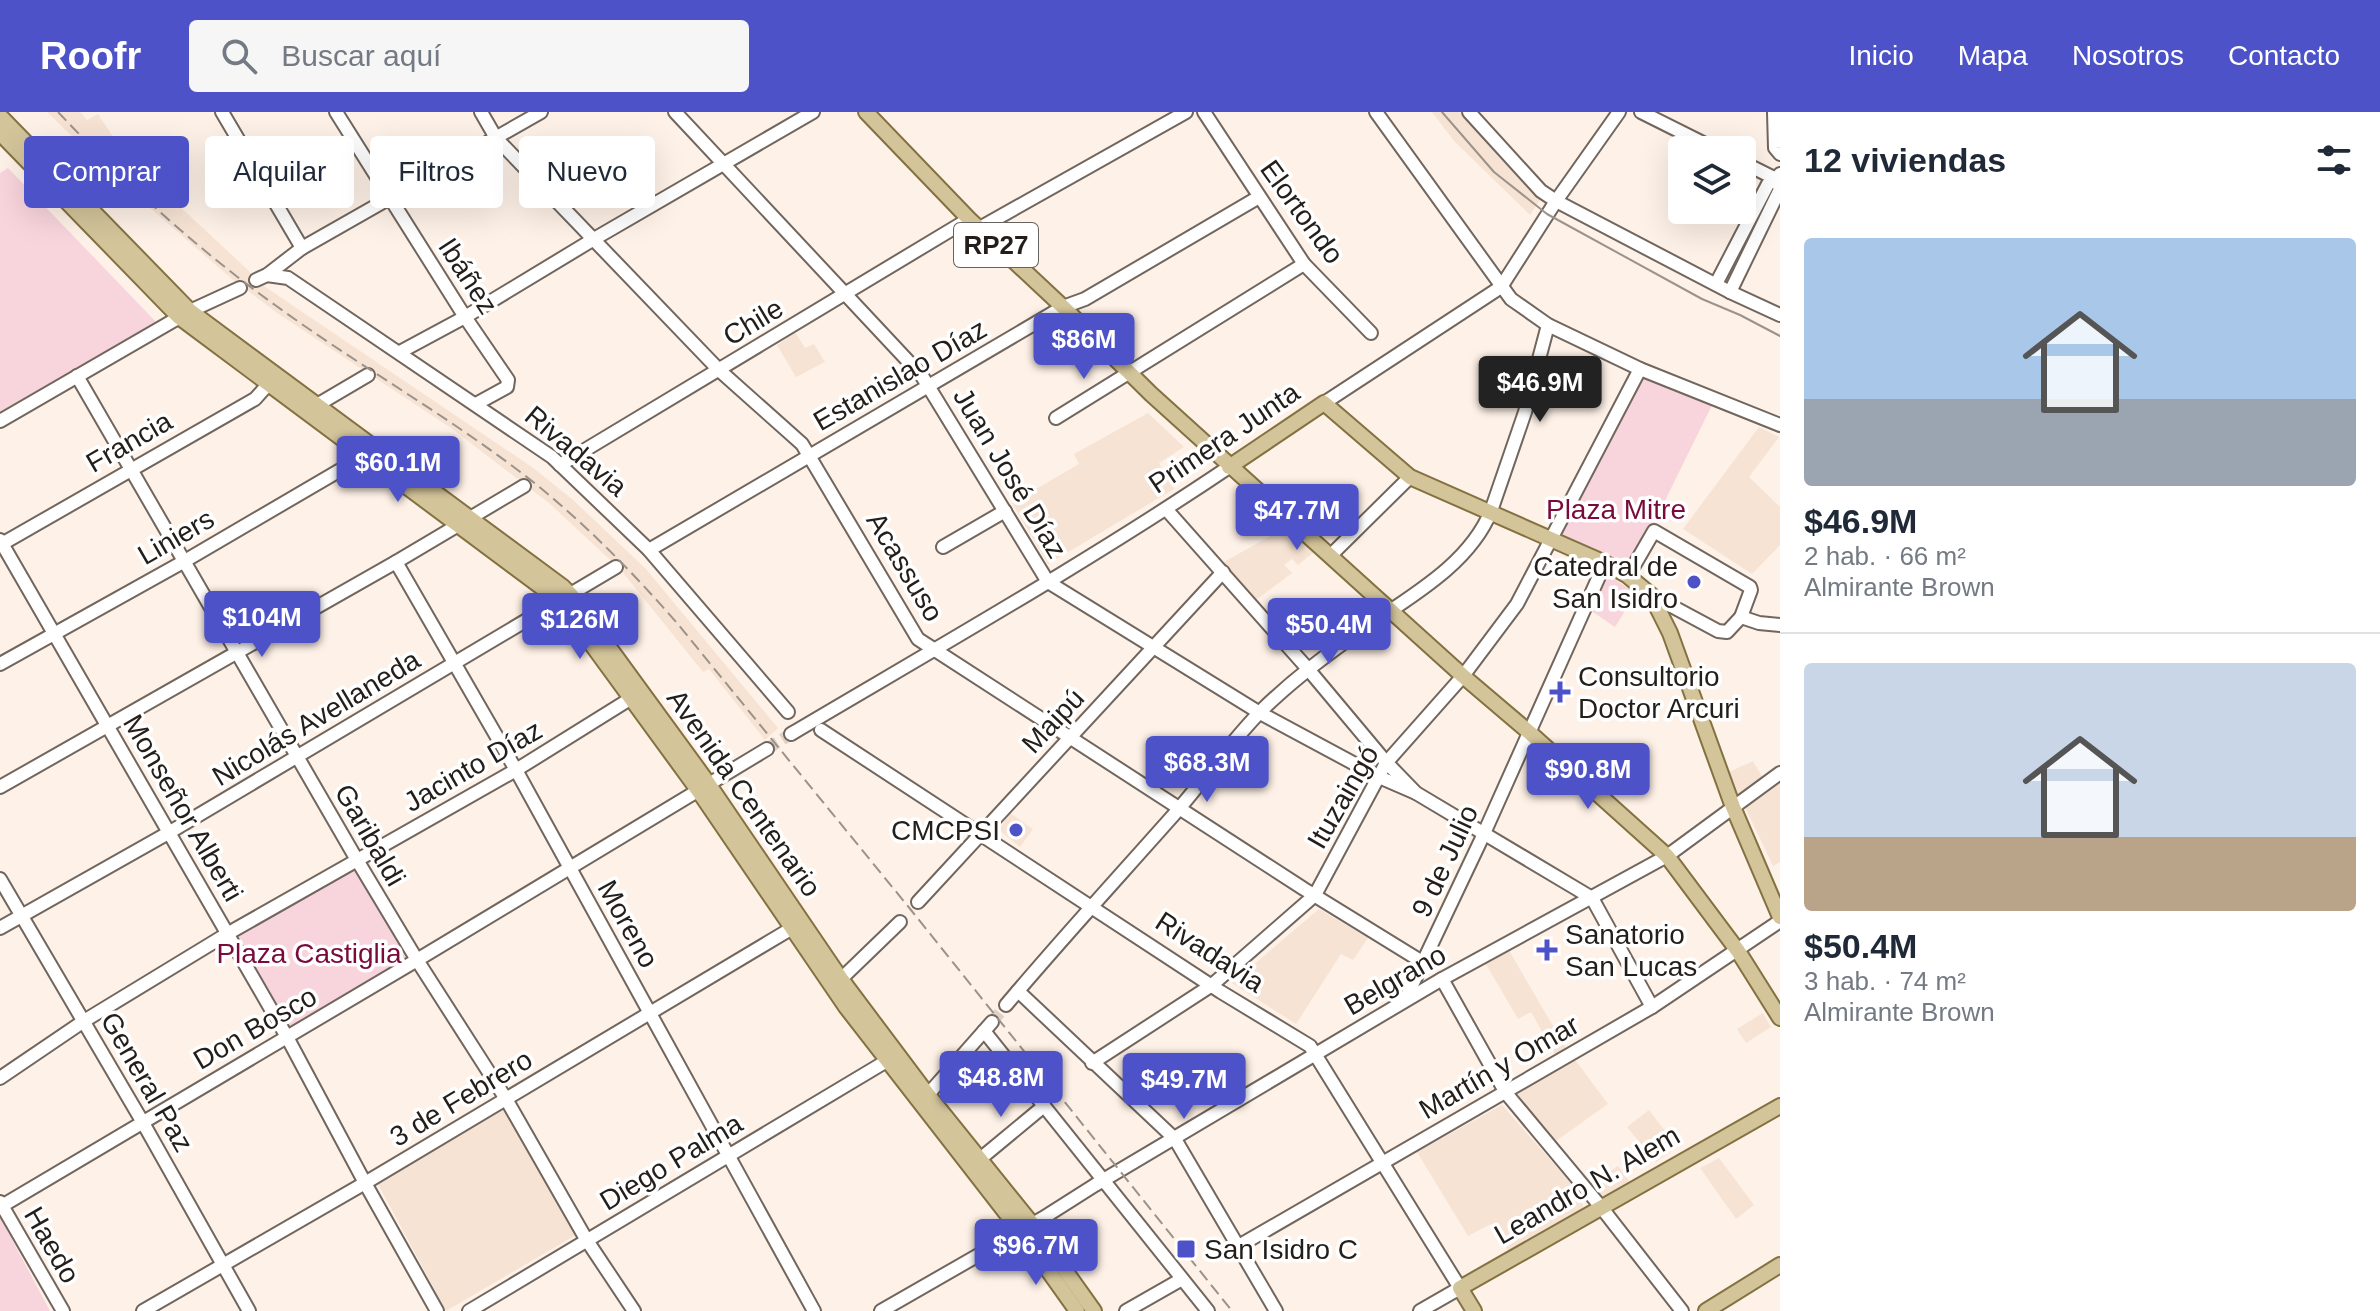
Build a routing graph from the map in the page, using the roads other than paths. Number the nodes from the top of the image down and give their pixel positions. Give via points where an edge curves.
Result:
1 (336, 112) edge
2 (481, 112) edge
3 (541, 112) edge
4 (675, 112) edge
5 (813, 112) edge
6 (866, 112) edge
7 (1186, 112) edge
8 (1204, 112) edge
9 (1376, 112) edge
10 (1619, 112) edge
11 (1641, 112) edge
12 (1774, 112) edge
13 (228, 114) edge
14 (1475, 114) edge
15 (0, 116) edge
16 (0, 133) edge
17 (495, 136) edge
18 (499, 136) edge
19 (1689, 136) edge
20 (24, 144) edge
21 (503, 145) edge
22 (24, 153) edge
23 (1780, 154) edge
24 (723, 165) junction
25 (370, 167) edge
26 (1756, 168) edge
27 (1779, 178) edge
28 (1259, 197) junction
29 (1556, 201) junction
30 (82, 208) edge
31 (92, 208) edge
32 (374, 208) edge
33 (396, 208) edge
34 (974, 224) junction
35 (594, 239) junction
36 (302, 248) junction
37 (288, 260) junction
38 (1304, 264) junction
39 (288, 278) junction
40 (1716, 284) junction
41 (1501, 287) junction
42 (240, 288) dead end
43 (1730, 292) junction
44 (845, 295) junction
45 (1063, 307) junction
46 (184, 314) junction
47 (1780, 315) edge
48 (465, 317) junction
49 (1548, 325) junction
50 (1371, 333) dead end
51 (400, 352) junction
52 (1640, 369) junction
53 (719, 370) junction
54 (1130, 374) junction
55 (368, 375) dead end
56 (77, 376) junction
57 (272, 380) junction
58 (929, 386) junction
59 (1324, 403) junction
60 (476, 404) junction
61 (317, 405) junction
62 (1056, 418) dead end
63 (0, 421) edge
64 (1780, 425) edge
65 (366, 448) junction
66 (810, 455) junction
67 (560, 465) junction
68 (1229, 467) junction
69 (130, 469) junction
70 (1410, 477) junction
71 (524, 486) dead end
72 (1166, 509) junction
73 (1005, 511) junction
74 (1491, 511) junction
75 (463, 521) junction
76 (1552, 538) junction
77 (1, 543) edge
78 (943, 547) dead end
79 (649, 550) junction
80 (1330, 556) junction
81 (183, 562) junction
82 (396, 562) junction
83 (1605, 563) junction
84 (616, 567) dead end
85 (1223, 572) junction
86 (1628, 576) junction
87 (1048, 582) junction
88 (1651, 595) junction
89 (566, 598) junction
90 (1389, 609) junction
91 (1684, 611) junction
92 (1741, 617) junction
93 (1780, 625) edge
94 (55, 632) junction
95 (1670, 633) junction
96 (1153, 647) junction
97 (933, 650) junction
98 (237, 652) junction
99 (454, 663) junction
100 (0, 664) edge
101 (1308, 669) junction
102 (1463, 676) junction
103 (636, 696) junction
104 (788, 712) dead end
105 (1260, 713) junction
106 (108, 725) junction
107 (821, 730) dead end
108 (1530, 733) junction
109 (791, 734) tunnel mouth
110 (1070, 737) junction
111 (767, 749) tunnel mouth
112 (297, 757) junction
113 (1386, 763) junction
114 (516, 770) junction
115 (1780, 773) edge
116 (1379, 777) junction
117 (0, 787) edge
118 (703, 787) junction
119 (1416, 793) junction
120 (1733, 807) junction
121 (1179, 808) junction
122 (170, 832) junction
123 (1485, 833) junction
124 (980, 835) junction
125 (1667, 856) junction
126 (357, 860) junction
127 (570, 867) junction
128 (0, 879) edge
129 (1315, 895) junction
130 (1592, 898) junction
131 (918, 902) dead end
132 (1092, 907) junction
133 (21, 915) junction
134 (1780, 919) edge
135 (900, 922) dead end
136 (797, 926) junction
137 (0, 928) edge
138 (227, 934) junction
139 (1738, 951) junction
140 (417, 960) junction
141 (1424, 963) junction
142 (841, 979) junction
143 (1442, 979) junction
144 (1212, 985) junction
145 (1018, 991) junction
146 (1403, 1002) junction
147 (1006, 1005) tunnel mouth
148 (1652, 1007) junction
149 (649, 1013) junction
150 (1780, 1018) edge
151 (84, 1021) junction
152 (287, 1037) junction
153 (1317, 1054) junction
154 (893, 1057) junction
155 (1092, 1063) junction
156 (0, 1078) edge
157 (1506, 1093) junction
158 (925, 1098) junction
159 (506, 1099) junction
160 (1044, 1106) junction
161 (1780, 1106) edge
162 (142, 1121) junction
163 (1175, 1139) junction
164 (728, 1156) junction
165 (980, 1159) junction
166 (1382, 1161) junction
167 (1103, 1180) junction
168 (365, 1183) junction
169 (1, 1205) edge
170 (1601, 1207) junction
171 (1026, 1228) junction
172 (586, 1239) junction
173 (1237, 1247) junction
174 (223, 1264) junction
175 (1780, 1265) edge
176 (1182, 1279) junction
177 (1460, 1288) junction
178 (63, 1311) edge
179 (143, 1311) edge
180 (249, 1311) edge
181 (437, 1311) edge
182 (469, 1311) edge
183 (634, 1311) edge
184 (814, 1311) edge
185 (881, 1311) edge
186 (1077, 1311) edge
187 (1094, 1311) edge
188 (1126, 1311) edge
189 (1208, 1311) edge
190 (1276, 1311) edge
191 (1420, 1311) edge
192 (1474, 1311) edge
193 (1682, 1311) edge
194 (1706, 1311) edge

1 - 25 street, Ibáñez
2 - 17 street, Acassuso
3 - 18 street
4 - 24 street, Juan José Díaz
5 - 24 street
6 - 34 main road, RP27
7 - 34 street, Chile
8 - 28 street, Elortondo
9 - 41 street
10 - 29 street, Primera Junta
11 - 19 street
12 - 23 street via 1775,148
13 - 36 street
14 - 29 street via 1541,191
15 - 20 main road, Avenida Centenario
16 - 22 main road, Avenida Centenario
21 - 35 street, Acassuso
24 - 35 street
24 - 44 street, Juan José Díaz
26 - 27 street
27 - 40 street via 1768,184
27 - 43 street via 1780,189
28 - 38 street, Elortondo
28 - 45 street, Estanislao Díaz
29 - 40 street
29 - 41 street, Primera Junta
30 - 46 main road, Avenida Centenario
31 - 46 main road, Avenida Centenario
32 - 36 street
33 - 48 street, Ibáñez
34 - 44 street, Chile
34 - 45 main road, RP27
35 - 48 street
35 - 53 street, Acassuso
36 - 37 street
37 - 39 street
37 - 39 street, Rivadavia via 262,277
38 - 50 street, Elortondo
38 - 54 street
39 - 51 street, Rivadavia
40 - 43 street
41 - 49 street
41 - 59 street, Primera Junta
42 - 46 street
43 - 47 street
44 - 53 street, Chile
44 - 58 street, Juan José Díaz
45 - 54 main road, RP27
45 - 58 street, Estanislao Díaz
46 - 56 street
46 - 57 main road, Avenida Centenario
48 - 51 street
48 - 60 street, Ibáñez via 509,384
49 - 52 street
49 - 74 street
51 - 60 street, Rivadavia
52 - 64 street
52 - 76 street, Ituzaingó
53 - 66 street, Acassuso
53 - 67 street, Chile
54 - 62 street
54 - 68 main road, RP27
55 - 61 street
56 - 63 street
56 - 69 street, Garibaldi
57 - 61 main road, Avenida Centenario
57 - 65 main road, Avenida Centenario
57 - 69 street, Francia via 255,399
58 - 66 street, Estanislao Díaz
58 - 73 street, Juan José Díaz
59 - 68 main road, Primera Junta
59 - 70 main road
60 - 67 street, Rivadavia
61 - 65 main road, Avenida Centenario
65 - 75 main road, Avenida Centenario
65 - 81 street, Liniers via 354,462
66 - 79 street, Estanislao Díaz
66 - 97 street, Acassuso via 918,639
67 - 79 street, Rivadavia
68 - 72 street, Primera Junta
68 - 80 main road, RP27
69 - 77 street, Francia
69 - 81 street, Garibaldi
70 - 74 main road
70 - 80 street
71 - 75 street
72 - 85 street
72 - 87 street, Primera Junta
73 - 78 street
73 - 87 street, Juan José Díaz
74 - 76 main road
74 - 90 street via 1461,558
75 - 82 street
75 - 89 main road, Avenida Centenario via 549,591
76 - 83 main road
76 - 102 street, Ituzaingó via 1517,604
77 - 94 street, Monseñor Alberti
79 - 104 street, Rivadavia
80 - 90 main road, RP27
81 - 94 street, Liniers
81 - 98 street, Garibaldi
82 - 98 street
82 - 99 street, Moreno
83 - 86 main road
83 - 108 street, 9 de Julio
84 - 89 street
85 - 96 street, Maipú
85 - 101 street
86 - 88 main road
86 - 92 street via 1654,531 1747,585 1751,590
87 - 96 street, Juan José Díaz
87 - 97 street, Primera Junta
88 - 91 street
88 - 95 main road
89 - 99 street, Nicolás Avellaneda
89 - 103 main road, Avenida Centenario
90 - 101 street
90 - 102 main road, RP27
91 - 92 street via 1727,632
91 - 95 street
92 - 93 street
94 - 100 street, Liniers
94 - 106 street, Monseñor Alberti
95 - 120 main road
96 - 105 street, Juan José Díaz
96 - 110 street, Maipú
97 - 109 street, Primera Junta
97 - 110 street, Acassuso
98 - 106 street
98 - 112 street, Garibaldi
99 - 112 street, Nicolás Avellaneda
99 - 114 street, Moreno
101 - 105 street
101 - 113 street
102 - 108 main road, RP27
102 - 113 street, Ituzaingó
103 - 114 street, Jacinto Díaz
103 - 118 main road, Avenida Centenario
105 - 116 street, Juan José Díaz
105 - 121 street
106 - 117 street
106 - 122 street, Monseñor Alberti
107 - 124 street, Rivadavia
108 - 123 street, 9 de Julio
108 - 125 main road, RP27
110 - 121 street, Acassuso
110 - 124 street, Maipú
111 - 118 street
112 - 122 street, Nicolás Avellaneda
112 - 126 street, Garibaldi
113 - 116 street, Ituzaingó
113 - 119 street
114 - 126 street, Jacinto Díaz
114 - 127 street, Moreno
115 - 120 street, Belgrano
116 - 119 street, Juan José Díaz
116 - 129 street, Ituzaingó
118 - 127 street, Don Bosco
118 - 136 main road, Avenida Centenario
119 - 123 street
120 - 125 street, Belgrano
120 - 134 main road
121 - 129 street, Acassuso
121 - 132 street
122 - 133 street, Nicolás Avellaneda
122 - 138 street, Monseñor Alberti
123 - 130 street
123 - 141 street, 9 de Julio
124 - 131 street, Maipú
124 - 132 street, Rivadavia
125 - 130 street, Belgrano
125 - 139 main road, RP27
126 - 138 street, Jacinto Díaz
126 - 140 street, Garibaldi
127 - 140 street, Don Bosco
127 - 149 street, Moreno
128 - 133 street, General Paz
129 - 141 street, Acassuso
129 - 144 street, Ituzaingó
130 - 143 street, Belgrano
130 - 148 street
132 - 144 street, Rivadavia
132 - 145 street
133 - 137 street, Nicolás Avellaneda
133 - 151 street, General Paz
134 - 139 street, Martín y Omar
135 - 142 street
136 - 142 main road, Avenida Centenario
136 - 149 street, 3 de Febrero
136 - 154 main road, Avenida Centenario via 846,1007
138 - 151 street, Jacinto Díaz
138 - 152 street, Monseñor Alberti
139 - 148 street, Martín y Omar
139 - 150 main road, RP27
140 - 152 street, Don Bosco
140 - 159 street, Garibaldi
141 - 146 street, 9 de Julio
142 - 154 main road, Avenida Centenario
143 - 146 street, Belgrano
143 - 157 street
144 - 153 street, Rivadavia
144 - 155 street, Ituzaingó
145 - 147 street
145 - 155 street
146 - 153 street, Belgrano
148 - 157 street, Martín y Omar
149 - 159 street, 3 de Febrero
149 - 164 street, Moreno
151 - 156 street, Jacinto Díaz
151 - 162 street, General Paz
152 - 162 street, Don Bosco
152 - 168 street, Monseñor Alberti
153 - 163 street, Belgrano
153 - 166 street, Rivadavia
154 - 158 main road, Avenida Centenario
154 - 164 street, Diego Palma
155 - 163 street
157 - 166 street, Martín y Omar
157 - 170 street
158 - 160 street via 988,1026
158 - 165 main road, Avenida Centenario
158 - 171 main road, Avenida Centenario
159 - 168 street, 3 de Febrero
159 - 172 street, Garibaldi
160 - 165 street
160 - 167 street
161 - 170 main road, Leandro N. Alem
162 - 169 street, Don Bosco
162 - 174 street, General Paz
163 - 167 street, Belgrano
163 - 173 street
164 - 172 street, Diego Palma
164 - 184 street, Moreno
165 - 171 main road, Avenida Centenario
166 - 173 street, Martín y Omar
166 - 177 street, Rivadavia
167 - 171 street, Belgrano
167 - 176 street
168 - 174 street, 3 de Febrero
168 - 181 street, Monseñor Alberti
169 - 178 street, Haedo
170 - 177 main road, Leandro N. Alem
170 - 193 street
171 - 185 street, Belgrano
171 - 186 main road, Avenida Centenario
171 - 187 main road, Avenida Centenario
172 - 182 street, Diego Palma
172 - 183 street, Garibaldi
173 - 190 street
174 - 179 street, 3 de Febrero
174 - 180 street, General Paz
175 - 194 main road
176 - 188 street
176 - 189 street
177 - 191 street, Leandro N. Alem
177 - 192 main road, Rivadavia

